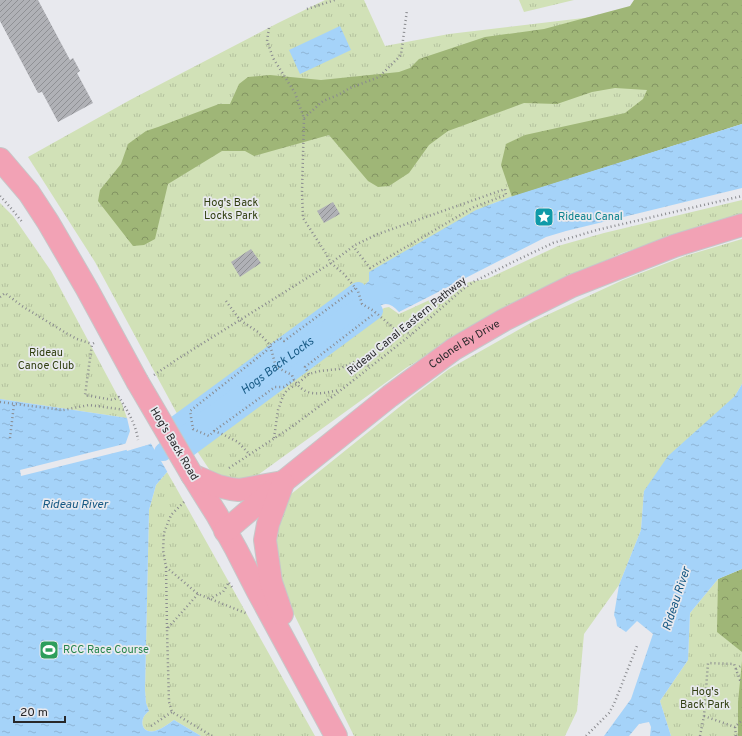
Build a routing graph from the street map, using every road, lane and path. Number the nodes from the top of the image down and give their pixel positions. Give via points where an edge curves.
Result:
1 (335, 0) edge
2 (307, 9) dead end
3 (407, 10) dead end
4 (269, 28) dead end
5 (304, 118) junction
6 (0, 159) edge
7 (742, 196) edge
8 (742, 225) edge
9 (353, 246) junction
10 (331, 263) junction
11 (356, 289) junction
12 (0, 297) edge
13 (226, 301) dead end
14 (375, 313) junction
15 (240, 320) junction
16 (412, 334) junction
17 (271, 346) junction
18 (370, 367) junction
19 (309, 374) junction
20 (146, 378) junction
21 (293, 379) junction
22 (297, 384) junction
23 (341, 390) junction
24 (0, 402) edge
25 (14, 404) junction
26 (126, 410) junction
27 (214, 431) junction
28 (10, 438) dead end
29 (274, 438) junction
30 (138, 440) dead end
31 (250, 455) junction
32 (223, 472) dead end
33 (192, 474) junction
34 (283, 482) junction
35 (184, 502) dead end
36 (226, 531) junction
37 (166, 567) junction
38 (227, 576) dead end
39 (198, 594) junction
40 (208, 599) junction
41 (252, 617) dead end
42 (167, 629) junction
43 (637, 646) dead end
44 (742, 665) edge
45 (736, 669) junction
46 (303, 674) junction
47 (742, 681) edge
48 (172, 712) junction
49 (704, 716) junction
50 (742, 720) edge
51 (151, 726) dead end
52 (735, 727) junction
53 (212, 736) edge
54 (336, 736) edge
55 (586, 736) edge
56 (700, 736) edge
57 (736, 736) edge

1 - 2 path
3 - 5 path via 401,55 379,77 323,101
4 - 5 path via 267,41 273,58 294,93
5 - 10 path via 303,218
6 - 20 main road, Hog's Back Road via 29,193 87,289
7 - 16 path, Rideau Canal Eastern Pathway via 553,243 468,285
8 - 34 main road, Colonel By Drive via 674,246 572,286 504,320 454,349 390,396
9 - 9 path via 370,268 474,207 506,195 505,189 378,234
9 - 10 path
10 - 11 path
10 - 15 path
11 - 14 path via 362,304
11 - 17 path via 284,341 280,338
12 - 26 path via 5,293 66,334 92,344 85,395 113,400 119,396
13 - 15 path
14 - 16 path via 396,331
14 - 19 path via 305,367
15 - 17 path via 258,332
15 - 20 path
16 - 18 path, Rideau Canal Eastern Pathway
17 - 21 path via 276,367 292,375
17 - 27 path via 190,411 193,429 209,436
18 - 19 path via 356,361 339,369
18 - 23 path, Rideau Canal Eastern Pathway
19 - 22 path
20 - 33 main road, Hog's Back Road, bridge
21 - 22 path
21 - 27 path via 284,387 275,387
22 - 23 path via 309,393
22 - 29 path via 283,396
23 - 29 path, Rideau Canal Eastern Pathway
24 - 25 path
25 - 26 path via 63,410 89,405
25 - 28 path
26 - 30 path
27 - 31 path via 238,442
29 - 31 path, Rideau Canal Eastern Pathway
31 - 32 path, Rideau Canal Eastern Pathway
33 - 34 main road via 218,486 239,490
33 - 36 main road, Hog's Back Road
34 - 36 main road, Colonel By Drive
34 - 46 main road via 268,524 265,546 271,582
35 - 37 path via 171,515 164,533
36 - 46 main road, Hog's Back Road
37 - 39 path
37 - 42 path
38 - 40 path via 229,583 223,592
39 - 40 path
39 - 42 path
40 - 41 path
42 - 48 path via 169,702
43 - 55 path via 609,714
44 - 45 path
45 - 47 path
45 - 49 path via 734,664 708,663
46 - 54 main road, Hog's Back Road
48 - 51 path
48 - 53 path
49 - 52 path
49 - 56 path
50 - 52 path
52 - 57 path

